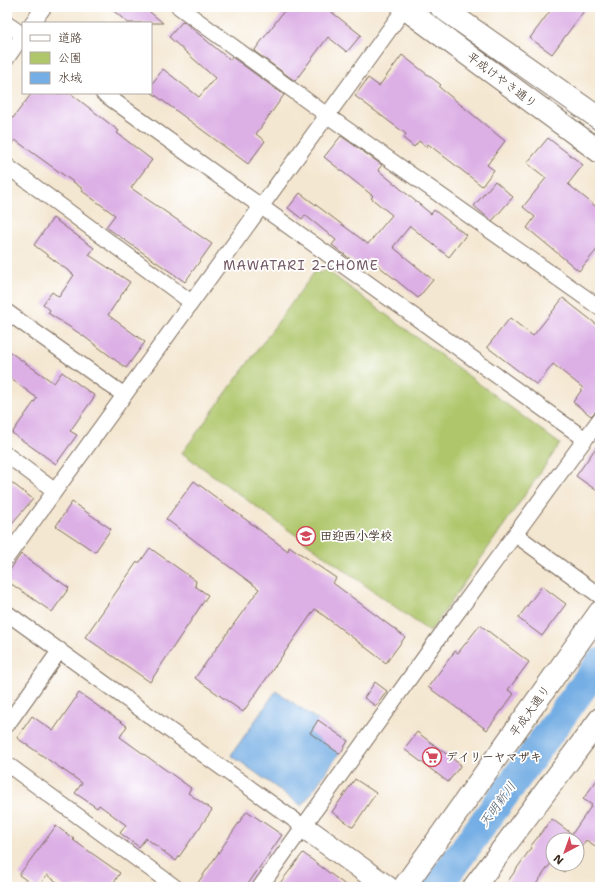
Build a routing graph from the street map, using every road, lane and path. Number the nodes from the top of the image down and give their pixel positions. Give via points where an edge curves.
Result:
1 (44, 7) edge
2 (179, 7) edge
3 (404, 7) edge
4 (441, 7) edge
5 (33, 22) edge
6 (7, 24) edge
7 (22, 34) edge
8 (22, 36) edge
9 (7, 58) edge
10 (104, 94) edge
11 (328, 116) junction
12 (600, 119) edge
13 (600, 152) edge
14 (7, 166) edge
15 (260, 207) junction
16 (191, 302) junction
17 (600, 308) edge
18 (7, 312) edge
19 (124, 395) junction
20 (600, 419) edge
21 (585, 439) junction
22 (7, 455) edge
23 (55, 491) junction
24 (516, 535) junction
25 (7, 557) edge
26 (600, 596) edge
27 (7, 612) edge
28 (600, 612) edge
29 (60, 650) junction
30 (600, 719) edge
31 (7, 726) edge
32 (7, 764) edge
33 (304, 827) junction
34 (175, 887) edge
35 (260, 887) edge
36 (387, 887) edge
37 (404, 887) edge
38 (474, 887) edge

1 - 5 street
2 - 11 street
3 - 11 street
3 - 13 street, 平成けやき通り
4 - 12 street, 平成けやき通り
6 - 7 street
8 - 9 street
10 - 15 street
11 - 15 street
11 - 17 street
14 - 16 street
15 - 16 street
15 - 21 street
16 - 19 street
18 - 19 street
19 - 23 street
20 - 21 street
21 - 24 street
22 - 23 street
23 - 25 street
24 - 26 street
24 - 33 street via 437,640
27 - 29 street
28 - 37 street, 平成大通り
29 - 31 street
29 - 33 street
30 - 38 street
32 - 34 street
33 - 35 street
33 - 36 street

